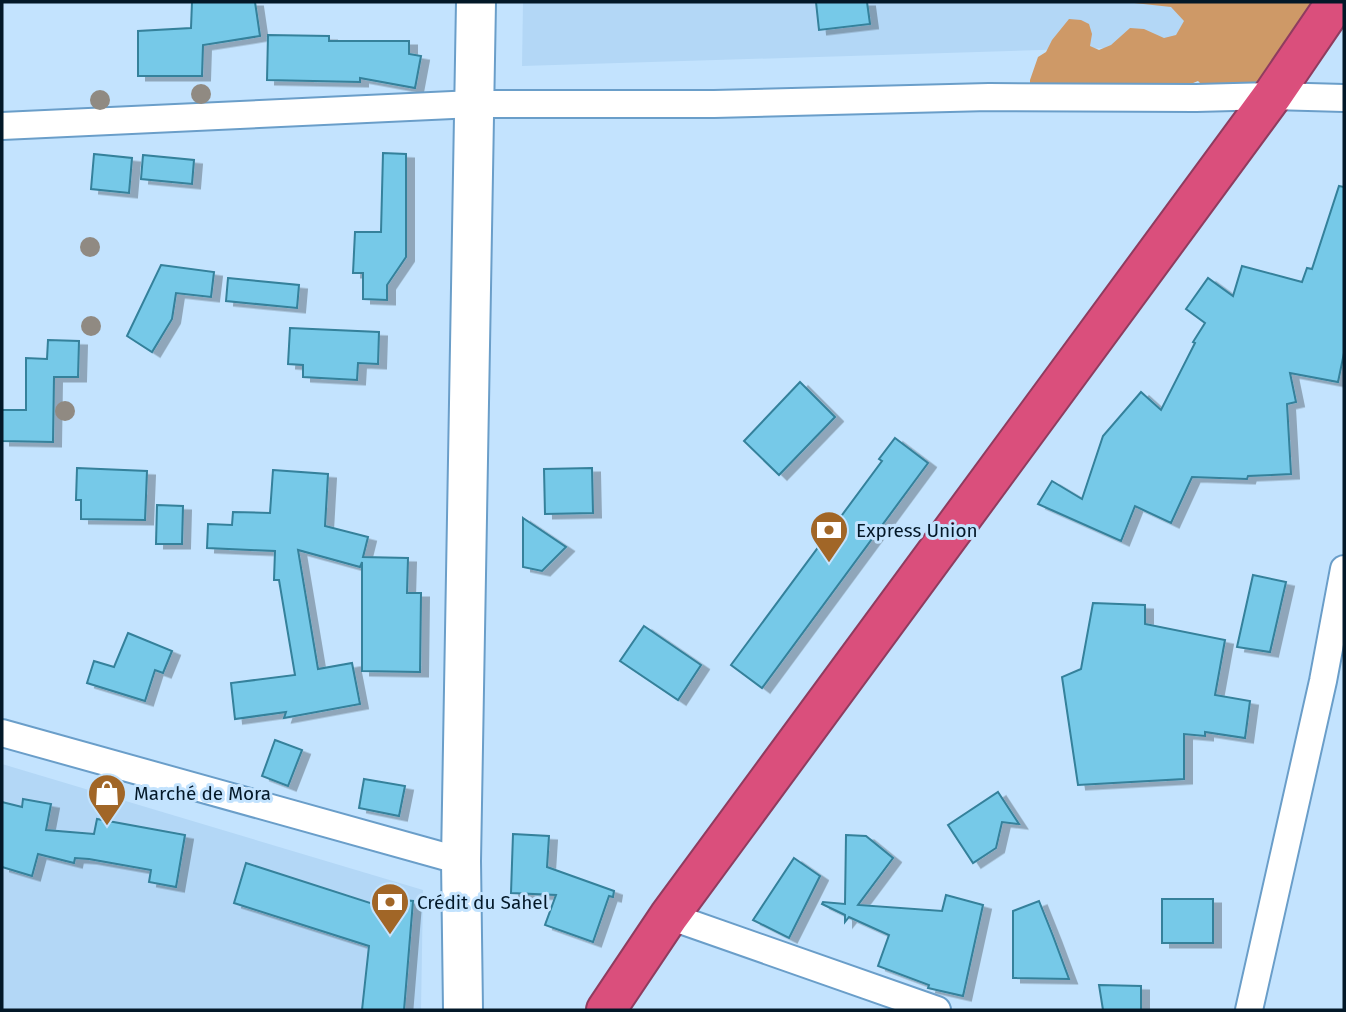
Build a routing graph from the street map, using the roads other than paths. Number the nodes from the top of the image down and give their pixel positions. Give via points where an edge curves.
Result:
1 (476, 2) edge
2 (1336, 2) edge
3 (1272, 96) junction
4 (1344, 97) edge
5 (474, 104) junction
6 (2, 126) edge
7 (1344, 569) edge
8 (2, 733) edge
9 (461, 861) junction
10 (669, 916) junction
11 (463, 1010) edge
12 (606, 1010) edge
13 (937, 1010) edge
14 (1249, 1010) edge

1 - 5 street
2 - 3 highway
3 - 4 street
3 - 5 street
3 - 10 highway
5 - 6 street
5 - 9 street
7 - 14 street
8 - 9 street
9 - 11 street
10 - 12 highway
10 - 13 street

